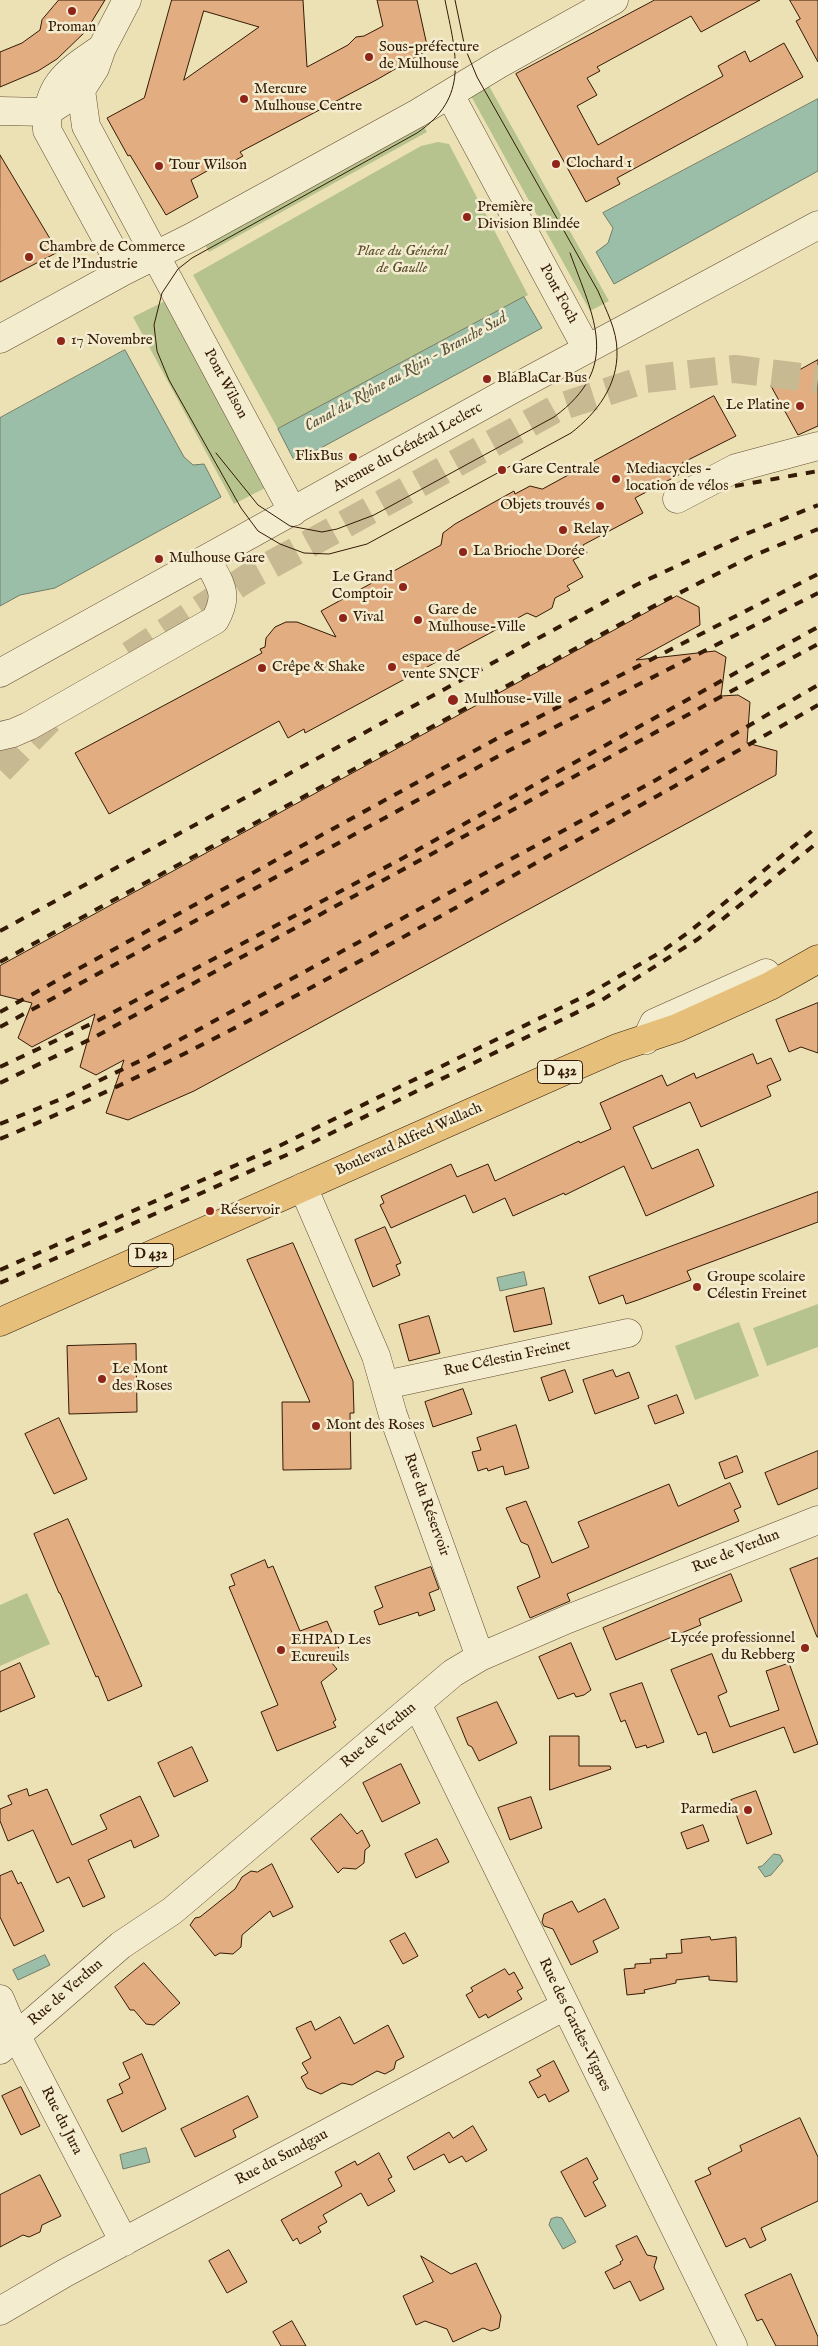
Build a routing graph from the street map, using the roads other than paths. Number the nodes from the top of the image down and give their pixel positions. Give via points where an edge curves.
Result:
1 (127, 0) edge
2 (614, 0) edge
3 (102, 48) junction
4 (81, 90) junction
5 (450, 95) junction
6 (0, 111) edge
7 (47, 112) junction
8 (818, 225) edge
9 (157, 256) junction
10 (124, 271) junction
11 (0, 338) edge
12 (587, 349) junction
13 (818, 446) edge
14 (677, 499) dead end
15 (293, 512) junction
16 (207, 559) junction
17 (0, 673) edge
18 (0, 736) edge
19 (808, 964) edge
20 (302, 1187) junction
21 (0, 1322) edge
22 (628, 1333) dead end
23 (385, 1385) junction
24 (818, 1520) edge
25 (480, 1657) junction
26 (417, 1704) junction
27 (0, 1999) edge
28 (564, 2006) junction
29 (8, 2043) edge
30 (124, 2242) junction
31 (0, 2312) edge
32 (732, 2346) edge

1 - 3 street
2 - 5 street
3 - 4 street via 95,68
3 - 7 street via 67,72 52,92
4 - 7 street
4 - 9 street, Pont Wilson via 86,126
5 - 9 street
5 - 12 street, Pont Foch
6 - 7 street
7 - 10 street via 47,130
8 - 12 street, Avenue du Général Leclerc
9 - 10 street
9 - 15 street, Pont Wilson
10 - 11 street
12 - 15 street, Avenue du Général Leclerc
13 - 14 street via 736,468
15 - 16 street, Avenue du Général Leclerc
16 - 17 street, Avenue du Général Leclerc
16 - 18 street via 223,594 223,608 215,620 28,726
19 - 20 main road, Boulevard Alfred Wallach / D 432 via 770,986 646,1040 616,1048
20 - 21 main road, Boulevard Alfred Wallach / D 432
20 - 23 street, Rue du Réservoir via 376,1356
22 - 23 street, Rue Célestin Freinet
23 - 25 street, Rue du Réservoir
24 - 25 street, Rue de Verdun
25 - 26 street, Rue de Verdun via 453,1674
26 - 28 street, Rue des Gardes-Vignes
26 - 29 street, Rue de Verdun via 172,1911 121,1946
27 - 29 street, Rue du Jura
28 - 30 street, Rue du Sundgau
28 - 32 street, Rue des Gardes-Vignes
29 - 30 street, Rue du Jura
30 - 31 street, Rue du Sundgau

